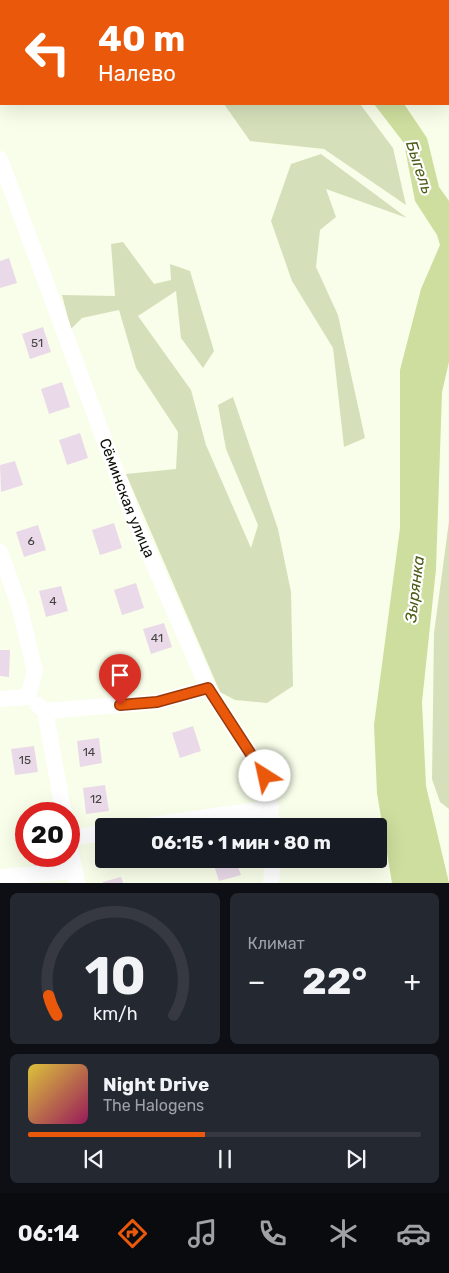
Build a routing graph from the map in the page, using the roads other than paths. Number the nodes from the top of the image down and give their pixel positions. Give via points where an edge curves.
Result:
1 (0, 159) edge
2 (0, 552) edge
3 (208, 688) junction
4 (28, 697) junction
5 (0, 699) edge
6 (45, 711) junction
7 (62, 802) edge
8 (271, 808) junction
9 (202, 818) edge
10 (272, 818) edge
11 (95, 834) edge
12 (80, 836) edge
13 (272, 868) edge
14 (0, 877) edge
15 (75, 877) edge
16 (271, 883) edge

1 - 3 street, Сёминская улица via 133,518
2 - 4 street via 35,671
3 - 6 street via 157,702
3 - 8 street, Сёминская улица via 265,776
4 - 5 street
4 - 6 street
6 - 7 street
8 - 9 street
8 - 10 street, Сёминская улица
11 - 12 street
13 - 16 street
14 - 15 street

